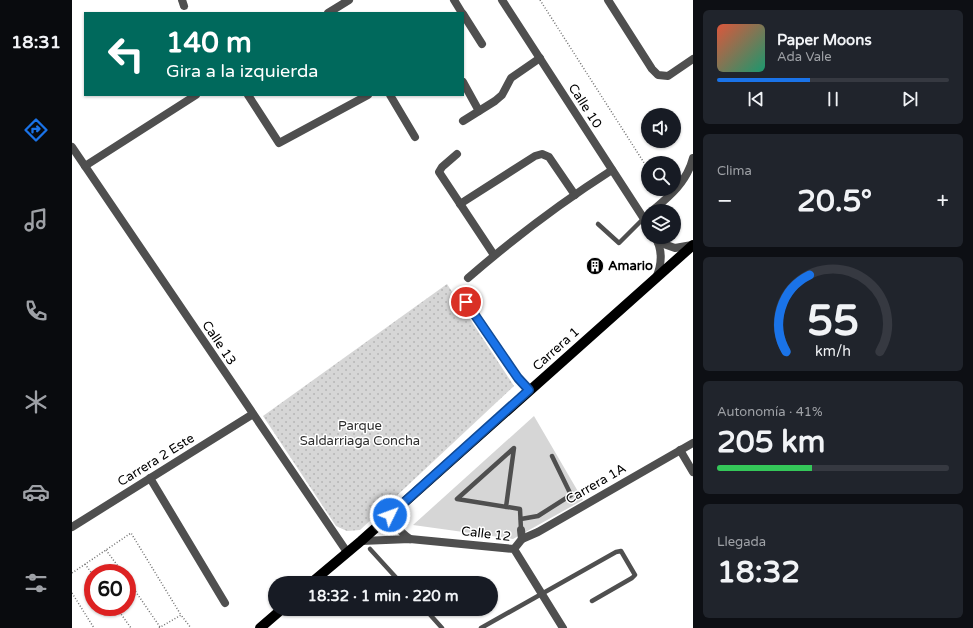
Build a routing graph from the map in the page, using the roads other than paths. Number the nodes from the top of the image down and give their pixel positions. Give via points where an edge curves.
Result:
1 (349, 0) edge
2 (454, 0) edge
3 (502, 0) edge
4 (608, 0) edge
5 (330, 12) edge
6 (460, 12) edge
7 (464, 17) edge
8 (482, 44) dead end
9 (540, 58) junction
10 (693, 59) edge
11 (464, 84) edge
12 (194, 96) edge
13 (249, 96) edge
14 (366, 96) edge
15 (391, 96) edge
16 (480, 111) junction
17 (463, 121) dead end
18 (415, 137) dead end
19 (72, 147) edge
20 (457, 154) dead end
21 (693, 158) edge
22 (85, 166) junction
23 (612, 170) junction
24 (575, 195) junction
25 (460, 204) junction
26 (659, 204) edge
27 (641, 211) edge
28 (598, 224) dead end
29 (641, 224) edge
30 (658, 244) edge
31 (668, 244) edge
32 (693, 245) edge
33 (494, 255) junction
34 (468, 278) dead end
35 (656, 278) junction
36 (466, 302) dead end
37 (529, 390) junction
38 (253, 414) junction
39 (693, 444) edge
40 (675, 451) junction
41 (552, 456) dead end
42 (693, 472) edge
43 (150, 478) junction
44 (399, 506) junction
45 (506, 507) junction
46 (521, 519) junction
47 (72, 527) edge
48 (521, 530) joint
49 (410, 539) junction
50 (522, 539) junction
51 (361, 541) junction
52 (514, 548) junction
53 (370, 549) dead end
54 (347, 552) junction
55 (319, 576) edge
56 (395, 576) edge
57 (542, 594) junction
58 (592, 601) dead end
59 (225, 603) dead end
60 (274, 616) edge
61 (431, 616) edge
62 (260, 628) edge
63 (442, 628) edge
64 (481, 628) edge
65 (563, 628) edge

1 - 5 street
2 - 6 street
3 - 9 street, Calle 10
4 - 10 street via 658,76 668,76
7 - 8 street
9 - 16 street via 511,78 502,95
9 - 23 street, Calle 10
11 - 16 street
12 - 22 street
13 - 14 street via 279,143
15 - 18 street
16 - 17 street
19 - 22 street, Calle 13
20 - 25 street via 439,172
21 - 26 street via 682,182
22 - 38 street, Calle 13
23 - 24 street
23 - 27 street, Calle 10
24 - 25 street via 549,157 542,154 534,156
24 - 33 street
25 - 33 street
28 - 29 lane via 619,244
30 - 35 street via 661,264
31 - 32 street via 676,248
32 - 35 main road, Carrera 1
33 - 34 street
35 - 37 main road, Carrera 1
36 - 37 lane
37 - 44 main road, Carrera 1
38 - 43 street, Carrera 2 Este
38 - 54 street, Calle 13
39 - 40 street, Carrera 1A
40 - 42 street
40 - 50 street, Carrera 1A
41 - 46 lane via 570,495 538,516
43 - 47 street, Carrera 2 Este
43 - 59 street
44 - 49 street via 395,517 396,526
44 - 51 main road, Carrera 1
45 - 45 lane via 457,499 514,448 508,492
45 - 46 lane via 520,509
46 - 48 lane
48 - 50 street
49 - 51 street, Calle 12
49 - 52 street, Calle 12
50 - 52 street, Carrera 1A
51 - 54 main road, Carrera 1
52 - 57 street, Calle 12
53 - 56 lane
54 - 55 main road, Carrera 1
57 - 58 lane via 621,551 635,575
57 - 64 lane
57 - 65 street, Calle 12
60 - 62 main road
61 - 63 lane

